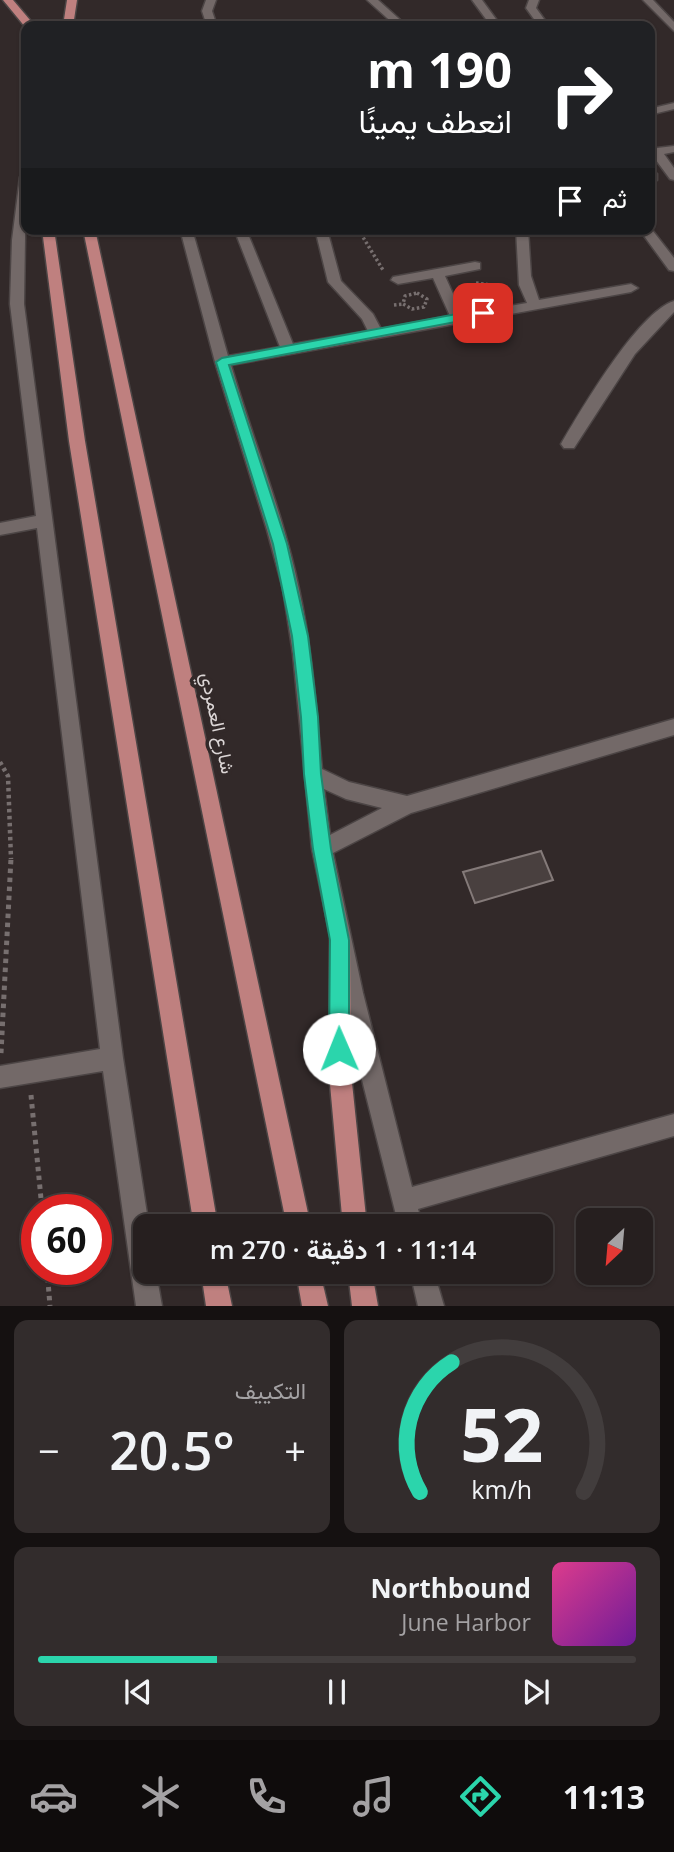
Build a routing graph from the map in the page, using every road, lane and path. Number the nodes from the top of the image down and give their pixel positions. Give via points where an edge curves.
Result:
1 (8, 0) edge
2 (72, 0) edge
3 (211, 0) edge
4 (372, 0) edge
5 (477, 0) edge
6 (534, 0) edge
7 (648, 0) edge
8 (26, 21) edge
9 (69, 21) edge
10 (210, 21) edge
11 (396, 21) edge
12 (492, 21) edge
13 (540, 21) edge
14 (674, 28) edge
15 (674, 106) edge
16 (655, 111) edge
17 (674, 149) edge
18 (655, 153) edge
19 (655, 155) edge
20 (674, 176) edge
21 (21, 216) edge
22 (49, 235) edge
23 (90, 235) edge
24 (188, 235) edge
25 (242, 235) edge
26 (323, 235) edge
27 (362, 235) edge
28 (523, 235) edge
29 (650, 235) edge
30 (475, 266) dead end
31 (674, 267) edge
32 (436, 273) junction
33 (398, 280) joint
34 (501, 287) dead end
35 (495, 288) junction
36 (631, 288) dead end
37 (403, 304) junction
38 (534, 304) junction
39 (8, 305) edge
40 (394, 305) dead end
41 (674, 305) edge
42 (457, 317) junction
43 (376, 333) junction
44 (288, 349) junction
45 (222, 362) junction
46 (569, 444) dead end
47 (44, 521) junction
48 (0, 529) edge
49 (674, 727) edge
50 (0, 762) edge
51 (312, 774) junction
52 (407, 805) junction
53 (322, 849) junction
54 (340, 940) junction
55 (112, 1058) junction
56 (0, 1068) edge
57 (29, 1072) junction
58 (0, 1077) edge
59 (674, 1125) edge
60 (41, 1194) edge
61 (404, 1201) junction
62 (204, 1214) edge
63 (296, 1214) edge
64 (354, 1214) edge
65 (408, 1214) edge
66 (215, 1284) edge
67 (310, 1284) edge
68 (362, 1284) edge
69 (425, 1284) edge
70 (48, 1285) edge
71 (50, 1306) edge
72 (149, 1306) edge
73 (219, 1306) edge
74 (315, 1306) edge
75 (365, 1306) edge
76 (431, 1306) edge

1 - 8 main road
2 - 9 main road
3 - 10 street via 207,11
4 - 11 street
5 - 12 street
6 - 13 street via 530,5
7 - 14 street
15 - 16 street
17 - 18 street
19 - 20 street
21 - 39 street
22 - 62 main road via 77,441
23 - 63 main road, شارع العمردي
24 - 45 street
25 - 44 street
26 - 43 street via 335,282 368,317
27 - 33 path via 384,271
28 - 38 street via 523,275
29 - 31 street
30 - 32 street
32 - 33 street
32 - 42 street
34 - 35 path
35 - 35 path via 476,283 470,292 487,299 495,295
36 - 38 street
37 - 37 path via 419,309 427,303 423,296 411,293
37 - 40 path
38 - 42 street
39 - 47 street
41 - 46 street via 616,371
42 - 43 street
43 - 44 street
44 - 45 street
45 - 51 street via 291,588 305,675
47 - 48 street
47 - 55 street
49 - 52 street
50 - 56 path via 8,776 11,866
51 - 52 street via 346,790
51 - 53 street
52 - 53 street
53 - 54 street
54 - 61 street
54 - 64 main road via 340,1073
55 - 57 street
55 - 72 street
57 - 58 street
57 - 60 path
59 - 61 street
61 - 65 street
66 - 73 main road
67 - 74 main road
68 - 75 main road
69 - 76 street
70 - 71 path

